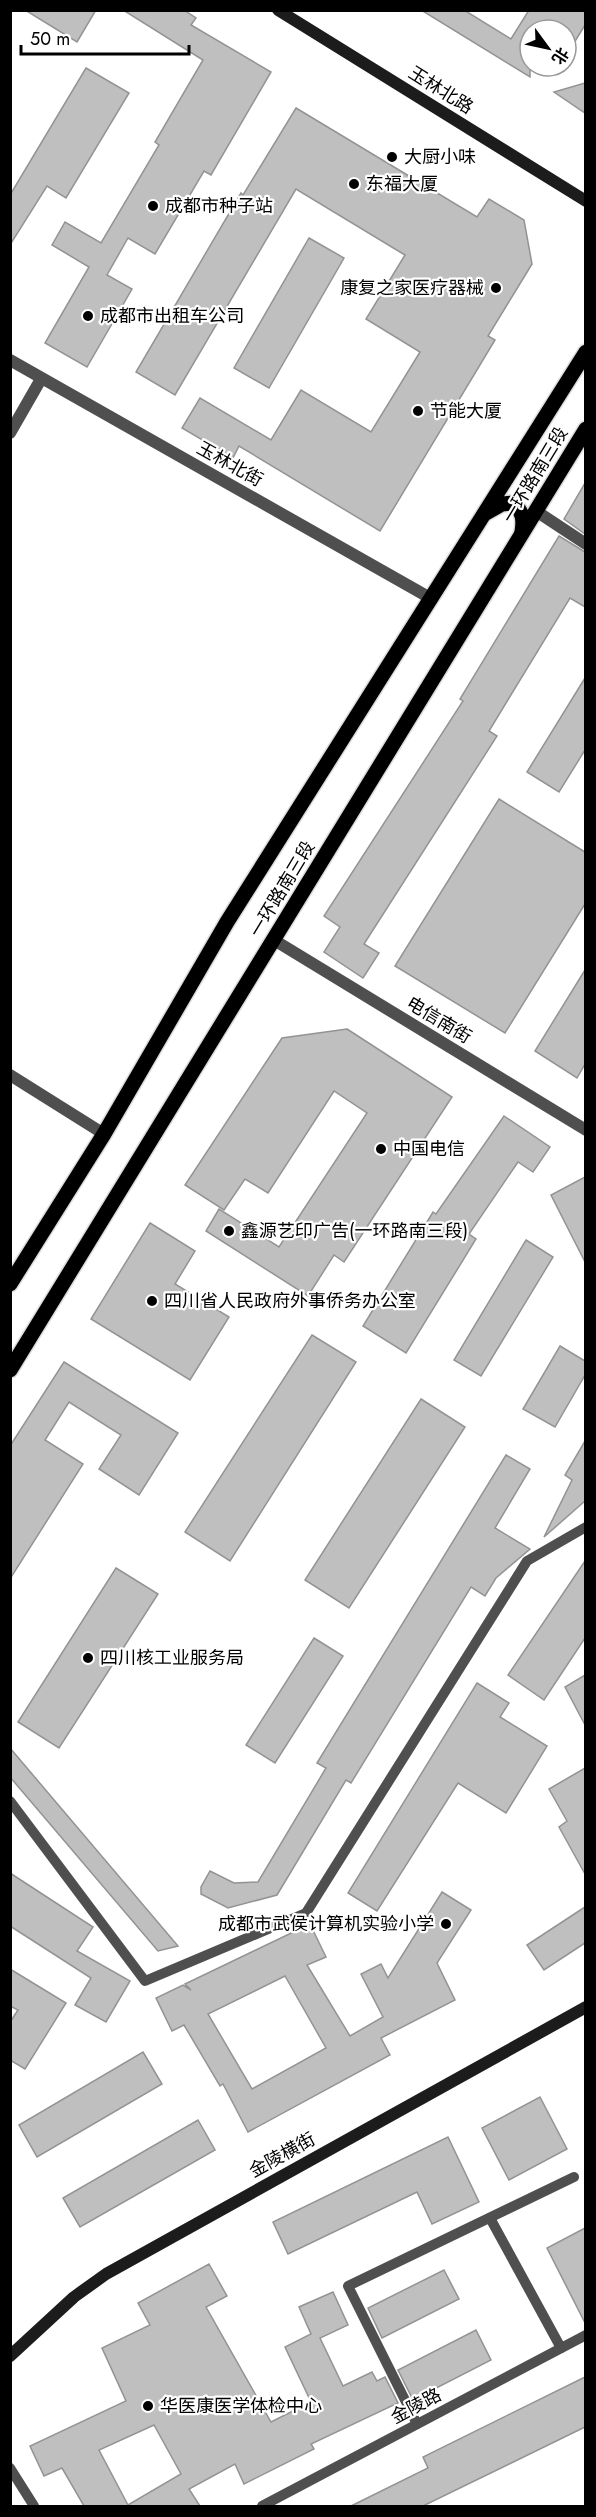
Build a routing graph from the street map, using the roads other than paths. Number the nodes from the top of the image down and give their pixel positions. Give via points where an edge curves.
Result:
1 (278, 10) edge
2 (585, 201) edge
3 (585, 352) edge
4 (10, 360) edge
5 (41, 379) junction
6 (585, 429) edge
7 (10, 433) edge
8 (536, 511) junction
9 (486, 513) junction
10 (521, 535) junction
11 (585, 544) edge
12 (432, 599) junction
13 (273, 940) junction
14 (10, 1075) edge
15 (585, 1130) edge
16 (104, 1134) junction
17 (10, 1284) edge
18 (10, 1370) edge
19 (585, 1527) edge
20 (10, 1801) edge
21 (585, 2007) edge
22 (574, 2177) dead end
23 (490, 2218) junction
24 (585, 2335) edge
25 (561, 2348) junction
26 (10, 2356) edge
27 (417, 2424) junction
28 (10, 2468) edge
29 (34, 2506) edge
30 (262, 2506) edge

1 - 2 street, 玉林北路
3 - 9 main road, 一环路南三段
4 - 5 street, 玉林北街
5 - 7 street
5 - 12 street, 玉林北街
6 - 8 main road, 一环路南三段
8 - 10 main road, 一环路南三段
8 - 11 street
9 - 10 main road via 502,504 514,503 524,521
9 - 12 main road, 一环路南三段
10 - 13 main road, 一环路南三段
12 - 16 main road, 一环路南三段 via 227,922
13 - 15 street, 电信南街
13 - 18 main road, 一环路南三段
14 - 16 street
16 - 17 main road, 一环路南三段
19 - 20 lane via 527,1561 306,1913 145,1981
21 - 26 street, 金陵横街 via 106,2274 74,2297
22 - 23 lane
23 - 25 lane
23 - 27 lane via 348,2286
24 - 25 lane, 金陵路
25 - 27 lane, 金陵路
27 - 30 lane, 金陵路
28 - 29 lane

